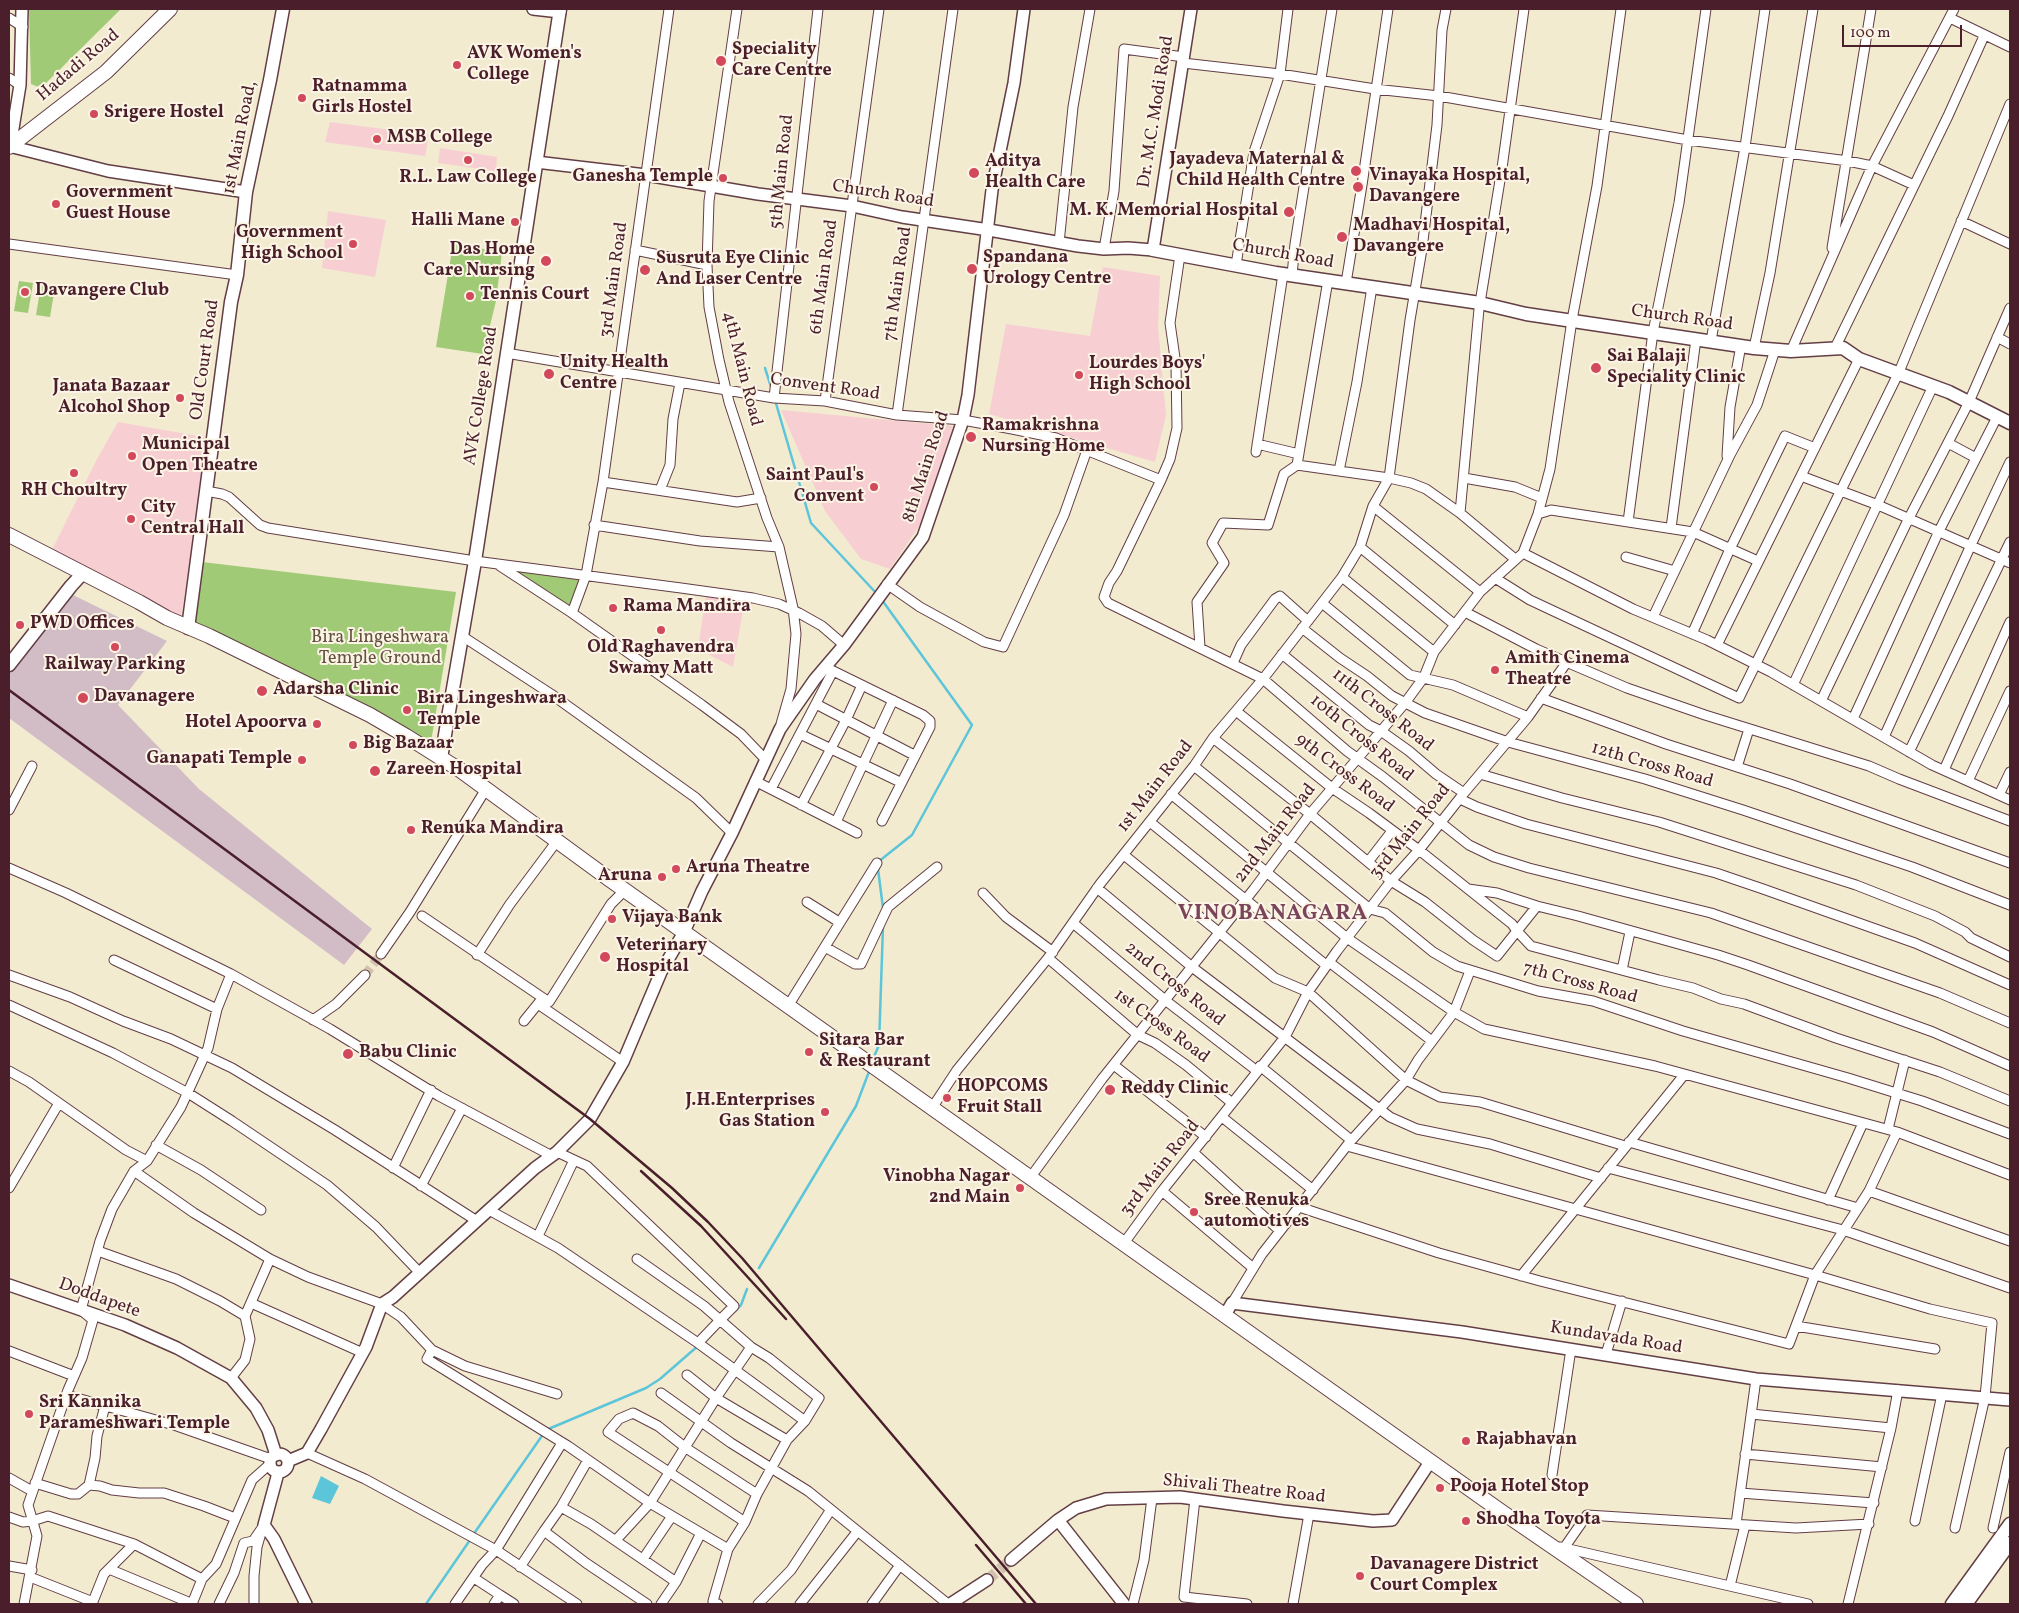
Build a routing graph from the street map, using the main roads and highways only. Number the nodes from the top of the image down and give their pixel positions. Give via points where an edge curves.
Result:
1 (170, 9) edge
2 (283, 9) edge
3 (560, 10) edge
4 (9, 149) edge
5 (1153, 250) road end
6 (237, 275) joint
7 (2010, 423) edge
8 (9, 535) edge
9 (82, 572) junction
10 (188, 628) junction
11 (9, 659) edge
12 (9, 665) edge
13 (442, 758) junction
14 (2010, 1524) edge
15 (2010, 1543) edge
16 (2005, 1558) edge
17 (1636, 1604) edge
18 (1952, 1604) edge
19 (1966, 1604) edge

1 - 4 main road, Hadadi Road via 106,72
2 - 6 main road, 1st Main Road, via 246,192
3 - 13 main road, AVK College Road
5 - 7 main road, Church Road via 1480,303 1526,314 1754,348 1791,352 1843,348 1859,359 1934,386
6 - 10 main road, Old Court Road
8 - 9 main road
9 - 10 main road
9 - 11 main road
9 - 12 main road
10 - 13 main road via 370,715
13 - 17 main road via 1430,1462
14 - 18 main road
15 - 16 main road
16 - 19 main road

